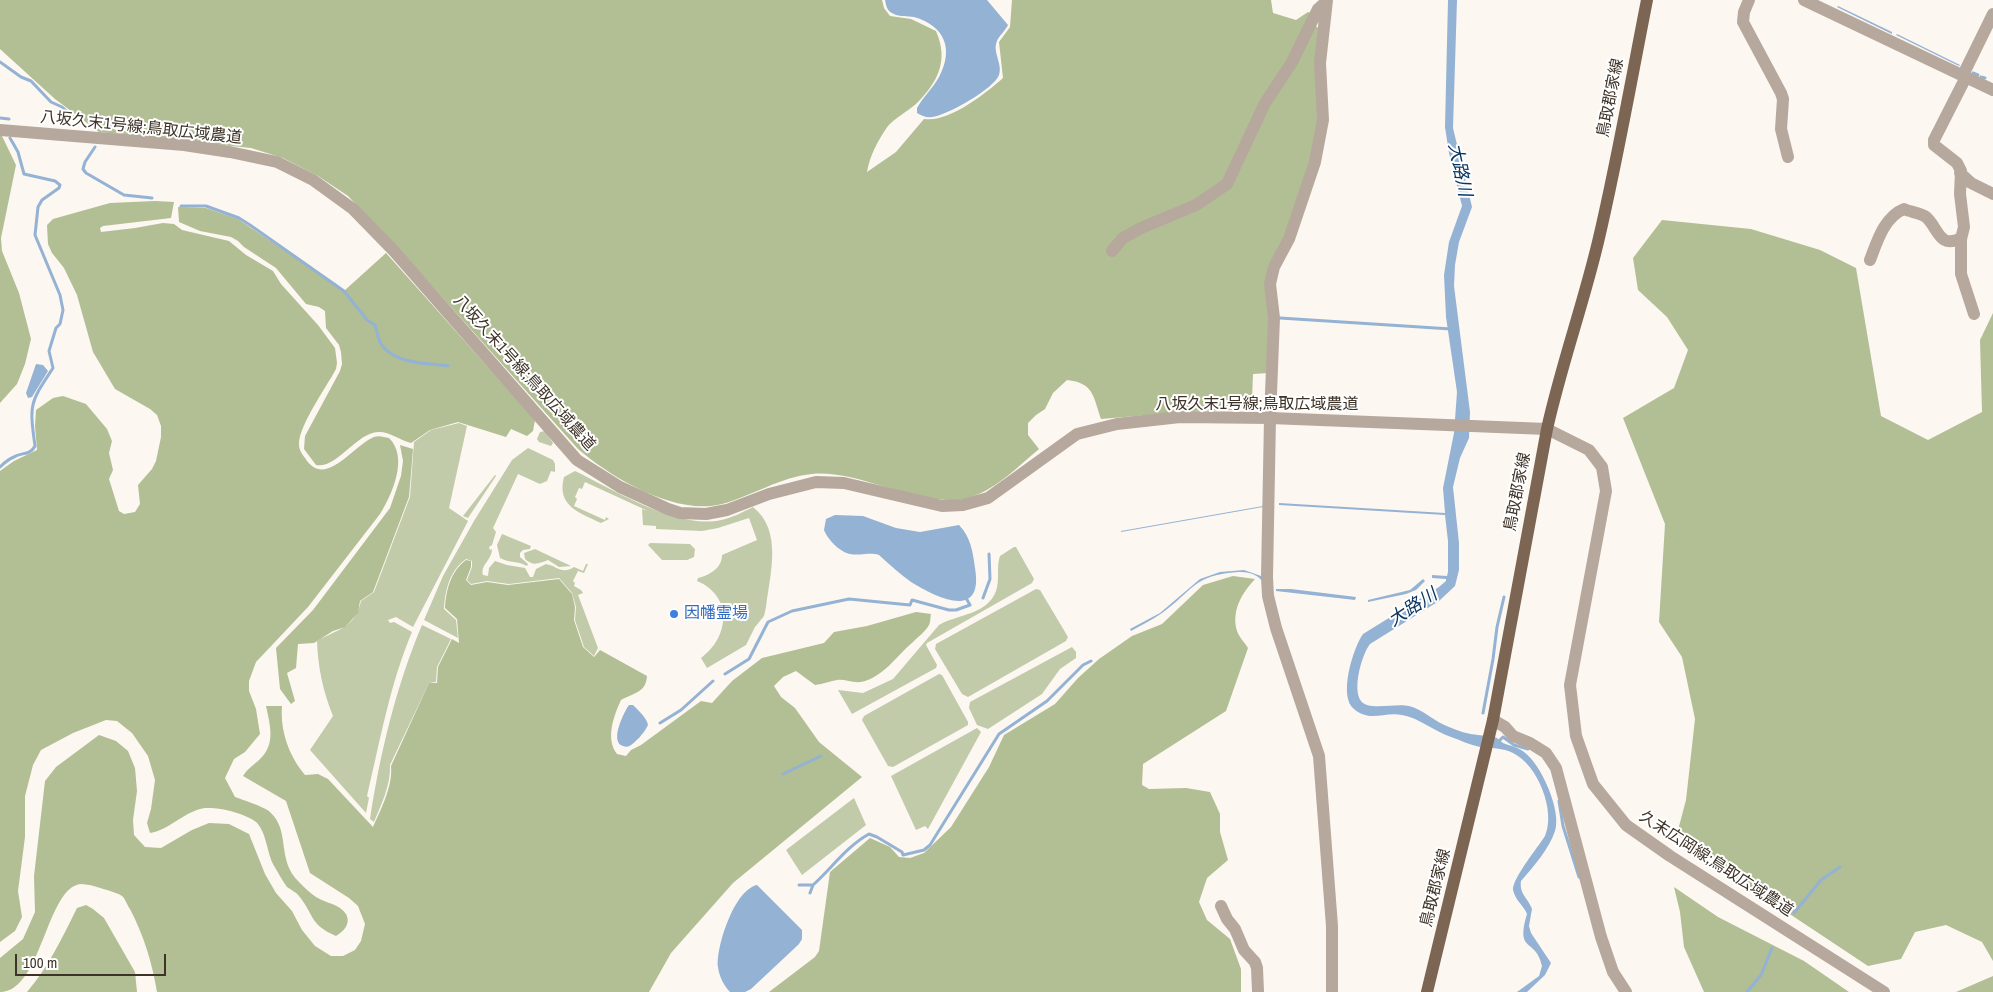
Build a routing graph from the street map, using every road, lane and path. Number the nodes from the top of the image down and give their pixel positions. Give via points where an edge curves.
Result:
1 (1647, 0) edge
2 (1749, 0) edge
3 (1804, 0) edge
4 (1326, 1) edge
5 (1993, 14) edge
6 (1964, 76) junction
7 (1993, 90) edge
8 (0, 130) edge
9 (1788, 158) dead end
10 (1960, 173) junction
11 (1993, 194) edge
12 (1961, 238) junction
13 (1112, 251) dead end
14 (1870, 260) dead end
15 (1974, 314) dead end
16 (1270, 418) junction
17 (1547, 429) junction
18 (1493, 720) junction
19 (1221, 906) dead end
20 (1258, 992) edge
21 (1332, 992) edge
22 (1427, 992) edge
23 (1626, 992) edge
24 (1884, 992) edge

1 - 17 main road, 鳥取郡家線 via 1597,244
2 - 9 street via 1743,22 1783,99 1781,129
3 - 6 street
4 - 13 street via 1318,9 1292,62 1265,103 1227,184 1196,205 1140,228
4 - 16 street via 1320,63 1323,120 1317,154 1289,239 1271,276 1274,318
5 - 6 street
6 - 7 street
6 - 10 street via 1934,140 1934,145 1957,163
8 - 16 street, 八坂久末1号線;鳥取広域農道 via 184,145 230,152 277,162 313,180 353,209 393,250 577,460 620,487 680,513 706,514 727,510 769,494 816,482 844,483 942,506 963,505 988,498 1077,434 1117,424 1180,418
10 - 11 street via 1971,183
10 - 12 street via 1964,227
12 - 14 street via 1952,242 1944,240 1923,215 1904,210 1894,214 1887,223
12 - 15 street via 1961,274
16 - 17 street, 八坂久末1号線;鳥取広域農道
16 - 21 street via 1268,596 1319,756 1332,926
17 - 18 main road, 鳥取郡家線
17 - 24 street, 久末広岡線;鳥取広域農道 via 1589,450 1602,467 1606,491 1570,685 1576,736 1593,784 1626,825
18 - 22 main road, 鳥取郡家線
18 - 23 street via 1513,736 1546,753 1556,768 1601,937 1613,972
19 - 20 street via 1244,950 1258,968

